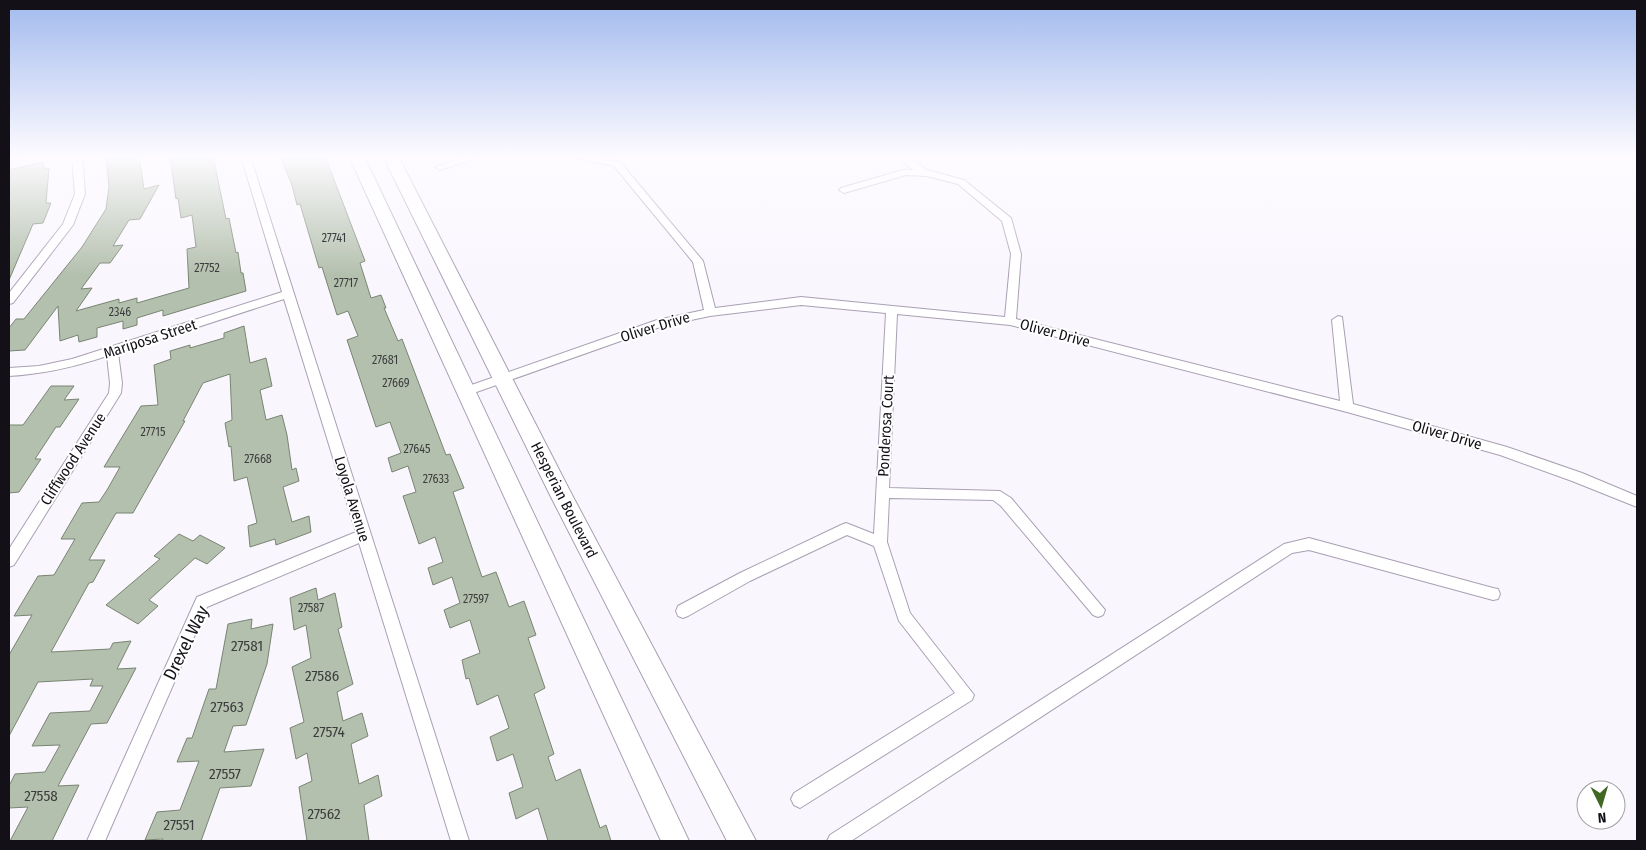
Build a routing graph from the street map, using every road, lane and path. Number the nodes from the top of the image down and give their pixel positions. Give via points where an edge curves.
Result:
1 (79, 196) edge
2 (257, 196) edge
3 (374, 196) edge
4 (410, 196) edge
5 (646, 196) edge
6 (978, 196) edge
7 (288, 294) junction
8 (9, 300) edge
9 (892, 310) junction
10 (710, 312) junction
11 (1338, 320) dead end
12 (1010, 321) junction
13 (112, 351) junction
14 (9, 372) edge
15 (502, 379) junction
16 (464, 392) junction
17 (1346, 407) junction
18 (882, 494) junction
19 (1637, 502) edge
20 (364, 535) junction
21 (880, 542) junction
22 (9, 561) edge
23 (1493, 594) dead end
24 (1098, 610) dead end
25 (683, 611) dead end
26 (800, 799) dead end
27 (96, 841) edge
28 (460, 841) edge
29 (675, 841) edge
30 (742, 841) edge
31 (836, 841) edge

1 - 8 street via 68,225
2 - 7 street, Loyola Avenue
3 - 16 main road
4 - 15 main road, Hesperian Boulevard
5 - 10 street via 698,262
6 - 12 street via 1007,220 1016,254
7 - 13 street, Mariposa Street
7 - 20 street, Loyola Avenue
9 - 10 street, Oliver Drive via 801,301
9 - 12 street, Oliver Drive
9 - 18 street, Ponderosa Court
10 - 15 street, Oliver Drive via 661,323
11 - 17 street
12 - 17 street, Oliver Drive
13 - 14 street, Mariposa Street via 56,367
13 - 22 street, Cliffwood Avenue via 115,393
15 - 16 street, Oliver Drive
15 - 30 main road, Hesperian Boulevard
16 - 29 main road
17 - 19 street, Oliver Drive via 1540,463
18 - 21 street, Ponderosa Court
18 - 24 street via 995,495 1006,502
20 - 27 street, Drexel Way via 202,602
20 - 28 street, Loyola Avenue
21 - 25 street via 846,529
21 - 26 street via 904,616 966,696
23 - 31 street via 1309,544 1289,548

